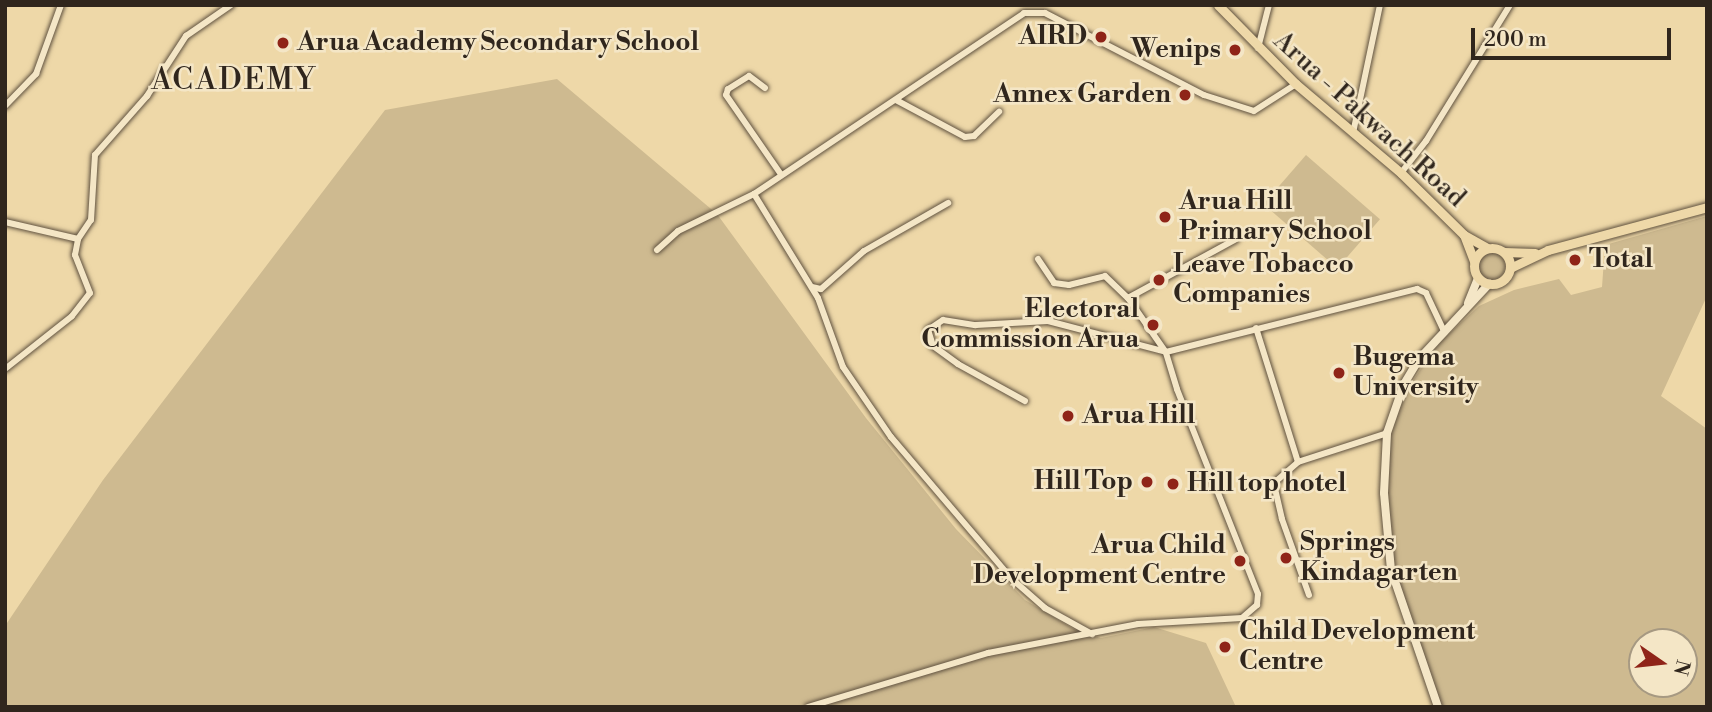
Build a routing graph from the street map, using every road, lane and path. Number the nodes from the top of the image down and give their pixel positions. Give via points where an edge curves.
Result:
1 (61, 5) edge
2 (231, 5) edge
3 (1218, 5) edge
4 (1269, 5) edge
5 (1380, 5) edge
6 (1510, 5) edge
7 (1258, 48) junction
8 (1296, 84) junction
9 (765, 88) dead end
10 (896, 100) junction
11 (5, 106) edge
12 (999, 112) dead end
13 (1353, 133) junction
14 (780, 173) junction
15 (1401, 173) junction
16 (754, 194) junction
17 (948, 203) dead end
18 (1707, 207) edge
19 (5, 222) edge
20 (1464, 235) junction
21 (78, 239) junction
22 (1236, 239) dead end
23 (1487, 248) junction
24 (657, 250) dead end
25 (1504, 252) junction
26 (1537, 254) junction
27 (1038, 259) dead end
28 (1474, 261) junction
29 (1510, 268) junction
30 (1478, 278) junction
31 (1489, 284) junction
32 (811, 286) junction
33 (1129, 298) junction
34 (1467, 306) junction
35 (1256, 328) junction
36 (1444, 331) junction
37 (1166, 352) junction
38 (5, 369) edge
39 (1025, 401) dead end
40 (1387, 433) junction
41 (1298, 463) junction
42 (1310, 595) dead end
43 (1092, 634) junction
44 (808, 707) edge
45 (1438, 707) edge

1 - 11 street via 31,83
2 - 21 street via 186,36 147,96 95,155 90,220
3 - 7 main road, Arua - Pakwach Road
4 - 7 street
5 - 13 street
6 - 15 street via 1426,141
7 - 8 main road, Arua - Pakwach Road
8 - 10 street via 1254,111 1204,95 1032,11
8 - 13 main road, Arua - Pakwach Road
9 - 14 street via 749,76 726,95
10 - 12 street via 965,138 974,136
10 - 14 street
13 - 15 main road, Arua - Pakwach Road
14 - 16 street
15 - 20 main road, Arua - Pakwach Road
16 - 24 street via 678,231
16 - 32 street
17 - 32 street via 873,245 821,289
18 - 26 main road
19 - 21 street
20 - 23 main road, Arua - Pakwach Road
20 - 28 main road, Arua - Pakwach Road
21 - 38 street via 75,255 90,293 72,316
22 - 33 street
23 - 25 main road
23 - 28 main road
25 - 26 main road
25 - 29 main road
26 - 29 main road
27 - 33 street via 1054,283 1069,285 1105,276
28 - 30 main road
29 - 31 main road via 1501,281
30 - 31 main road
30 - 34 main road
31 - 34 main road
32 - 43 street via 849,378 911,463 1031,597
33 - 37 street
34 - 36 main road
35 - 36 street via 1417,289 1426,293
35 - 37 street
35 - 41 street
36 - 40 main road via 1404,384
37 - 39 street via 1048,321 975,325 943,320 928,330 933,345 958,365
37 - 43 street via 1258,594 1257,605 1242,618 1154,622
40 - 41 street
40 - 45 main road via 1384,493 1391,570
41 - 42 street via 1280,474 1274,494
43 - 44 street via 988,653

